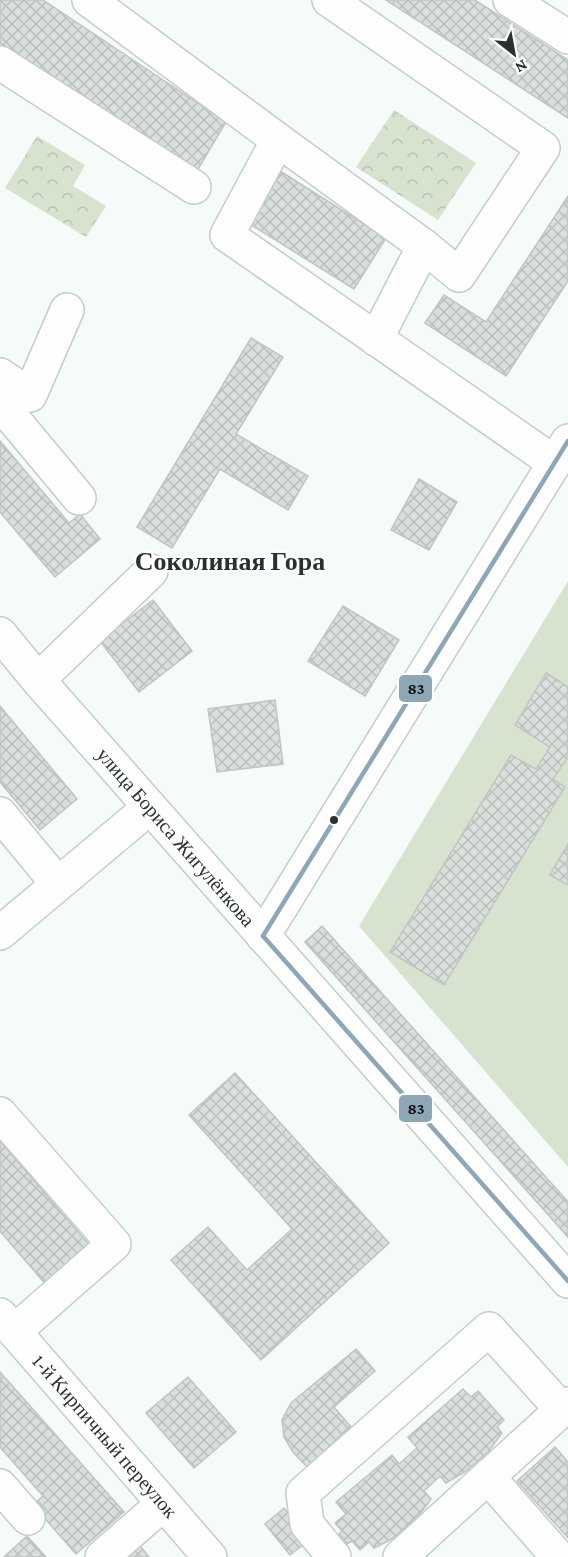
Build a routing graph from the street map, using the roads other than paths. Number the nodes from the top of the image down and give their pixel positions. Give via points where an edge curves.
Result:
1 (89, 0) edge
2 (329, 0) edge
3 (510, 0) edge
4 (568, 38) edge
5 (0, 63) edge
6 (278, 140) junction
7 (194, 187) dead end
8 (424, 246) junction
9 (67, 310) dead end
10 (376, 339) junction
11 (0, 375) edge
12 (0, 403) edge
13 (562, 452) edge
14 (79, 498) dead end
15 (151, 571) dead end
16 (0, 634) edge
17 (38, 680) junction
18 (150, 807) junction
19 (0, 814) edge
20 (58, 884) junction
21 (0, 933) edge
22 (263, 936) junction
23 (0, 1114) edge
24 (568, 1281) edge
25 (7, 1323) edge
26 (565, 1407) edge
27 (488, 1477) junction
28 (0, 1486) edge
29 (163, 1504) junction
30 (28, 1518) dead end
31 (102, 1557) edge
32 (210, 1557) edge
33 (334, 1557) edge
34 (400, 1557) edge
35 (558, 1557) edge

1 - 6 street
2 - 8 street via 543,148 459,274
3 - 4 street
5 - 7 street
6 - 8 street
6 - 10 street via 227,235
8 - 10 street
9 - 11 street via 30,395
10 - 13 street
12 - 14 street
13 - 22 street
15 - 17 street
16 - 17 street, улица Бориса Жигулёнкова
17 - 18 street, улица Бориса Жигулёнкова
18 - 20 street
18 - 22 street, улица Бориса Жигулёнкова
19 - 20 street
20 - 21 street
22 - 24 street, улица Бориса Жигулёнкова
23 - 25 street via 114,1244
25 - 29 street, 1-й Кирпичный переулок
26 - 27 street
26 - 33 street via 489,1329 303,1493 307,1524
27 - 34 street
27 - 35 street
28 - 30 street
29 - 31 street
29 - 32 street, 1-й Кирпичный переулок

